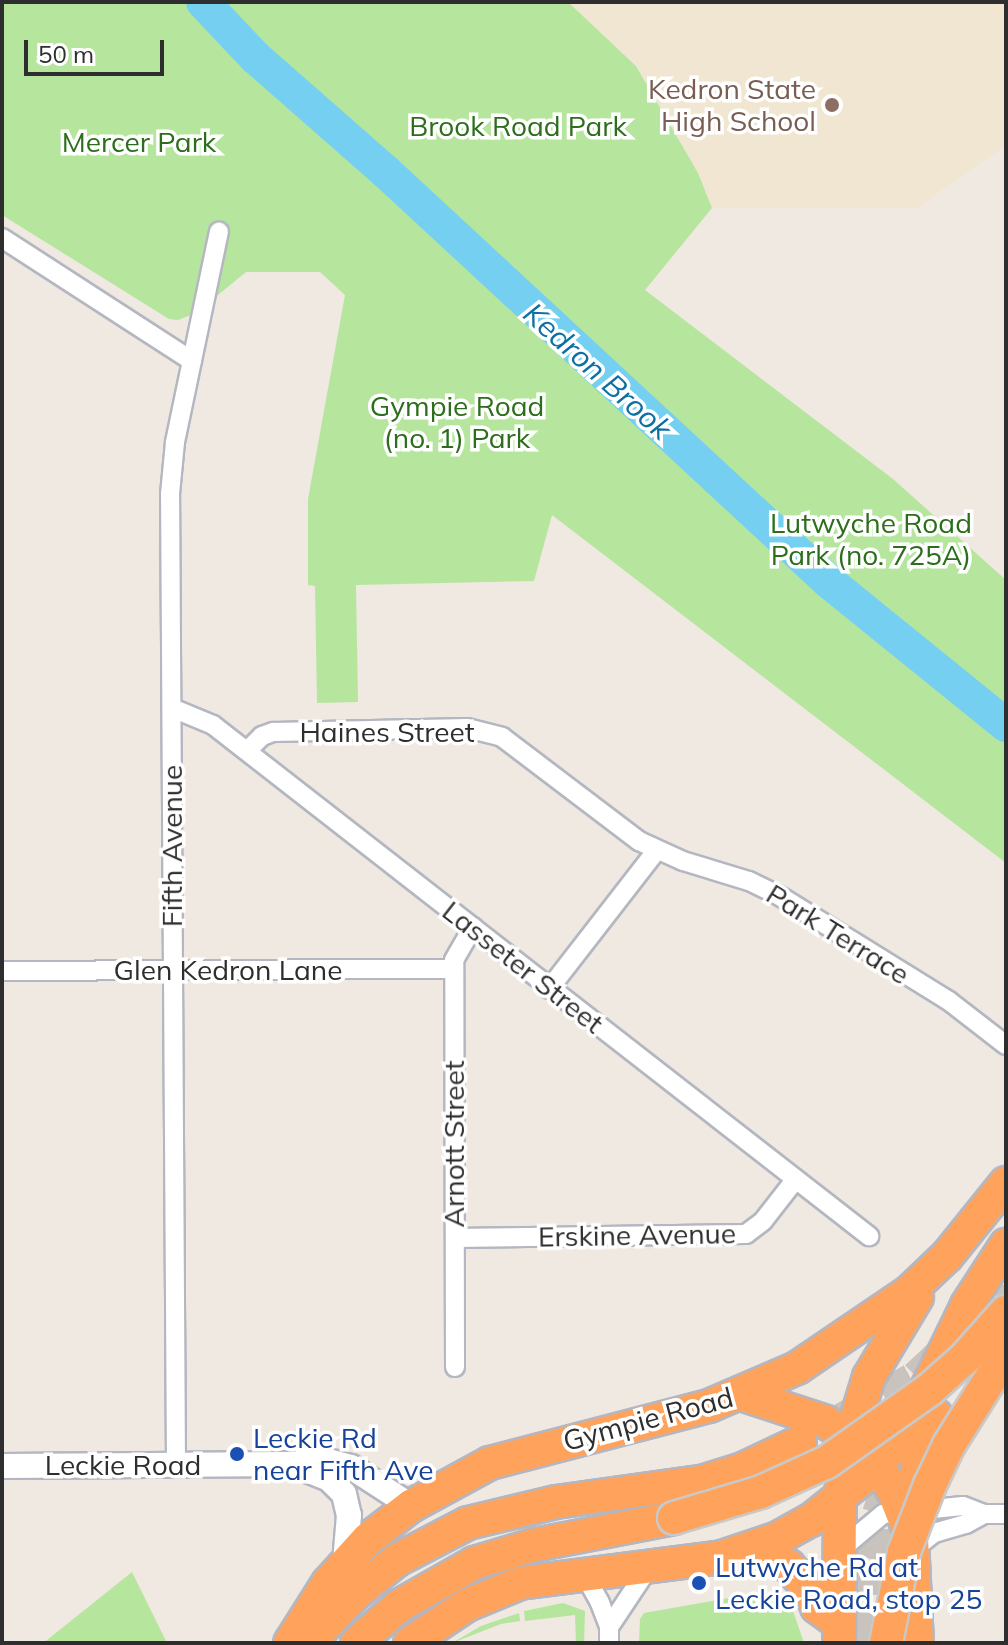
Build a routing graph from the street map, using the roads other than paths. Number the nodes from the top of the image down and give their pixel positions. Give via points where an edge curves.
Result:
1 (219, 232) dead end
2 (2, 238) edge
3 (192, 361) junction
4 (172, 708) junction
5 (247, 751) junction
6 (656, 851) junction
7 (473, 927) junction
8 (454, 969) junction
9 (2, 971) edge
10 (171, 971) junction
11 (549, 989) junction
12 (1006, 1045) edge
13 (795, 1180) junction
14 (1006, 1183) edge
15 (869, 1236) dead end
16 (455, 1238) junction
17 (1006, 1245) edge
18 (947, 1256) junction
19 (1006, 1270) edge
20 (994, 1314) edge
21 (1006, 1354) edge
22 (455, 1367) dead end
23 (741, 1394) junction
24 (946, 1394) dead end
25 (850, 1439) junction
26 (800, 1442) dead end
27 (292, 1464) junction
28 (176, 1465) junction
29 (878, 1465) junction
30 (2, 1466) edge
31 (916, 1480) tunnel mouth
32 (840, 1498) junction
33 (411, 1506) junction
34 (902, 1511) junction
35 (984, 1514) junction
36 (1006, 1514) edge
37 (752, 1548) junction
38 (914, 1549) junction
39 (839, 1551) junction
40 (345, 1563) junction
41 (649, 1567) junction
42 (583, 1572) junction
43 (839, 1633) edge
44 (609, 1635) edge
45 (291, 1642) edge
46 (357, 1643) edge
47 (410, 1643) edge
48 (886, 1643) edge
49 (917, 1643) edge

1 - 3 street, Fifth Avenue
2 - 3 street
3 - 4 street, Fifth Avenue via 171,481
4 - 5 street, Lasseter Street via 213,725
4 - 10 street, Fifth Avenue
5 - 6 street, Haines Street via 273,732 479,729 512,743 618,828
5 - 7 street, Lasseter Street
6 - 11 street
6 - 12 street, Park Terrace via 778,895 949,1001
7 - 8 street, Arnott Street via 457,952
7 - 11 street, Lasseter Street
8 - 10 street, Glen Kedron Lane
8 - 16 street, Arnott Street
9 - 10 street, Glen Kedron Lane
10 - 28 street, Fifth Avenue
11 - 13 street, Lasseter Street
13 - 15 street, Lasseter Street
13 - 16 street, Erskine Avenue via 758,1227 746,1234
14 - 18 highway, Gympie Road
16 - 22 street, Arnott Street
17 - 29 highway via 967,1305 904,1435
18 - 23 highway, Gympie Road via 899,1301 839,1343
18 - 25 highway via 884,1348
19 - 20 highway
20 - 46 highway, bridge via 965,1358 898,1415 795,1479 710,1509 534,1545 474,1563 399,1606
21 - 48 highway, bridge via 949,1445 926,1495 904,1552
23 - 25 highway via 813,1415
23 - 33 highway, Gympie Road via 669,1418 490,1463
24 - 31 highway via 918,1451
25 - 29 highway
25 - 32 highway
26 - 45 highway via 701,1482 544,1504 468,1523 397,1560 319,1632
27 - 28 street, Leckie Road
27 - 33 street, Leckie Road via 338,1461
27 - 40 street, Leckie Road via 329,1479 344,1494 349,1515
28 - 30 street, Leckie Road
29 - 32 highway
29 - 34 highway
32 - 37 highway via 803,1525
32 - 39 highway
33 - 40 highway, Gympie Road
34 - 35 street via 963,1506
34 - 38 highway
34 - 39 street via 875,1518
35 - 36 street
35 - 38 street via 934,1533
37 - 41 highway
37 - 43 highway via 789,1566
38 - 49 highway
39 - 43 highway
40 - 45 highway, Gympie Road via 312,1604
41 - 42 highway
41 - 44 street
42 - 44 street
42 - 47 highway via 541,1578 484,1597

